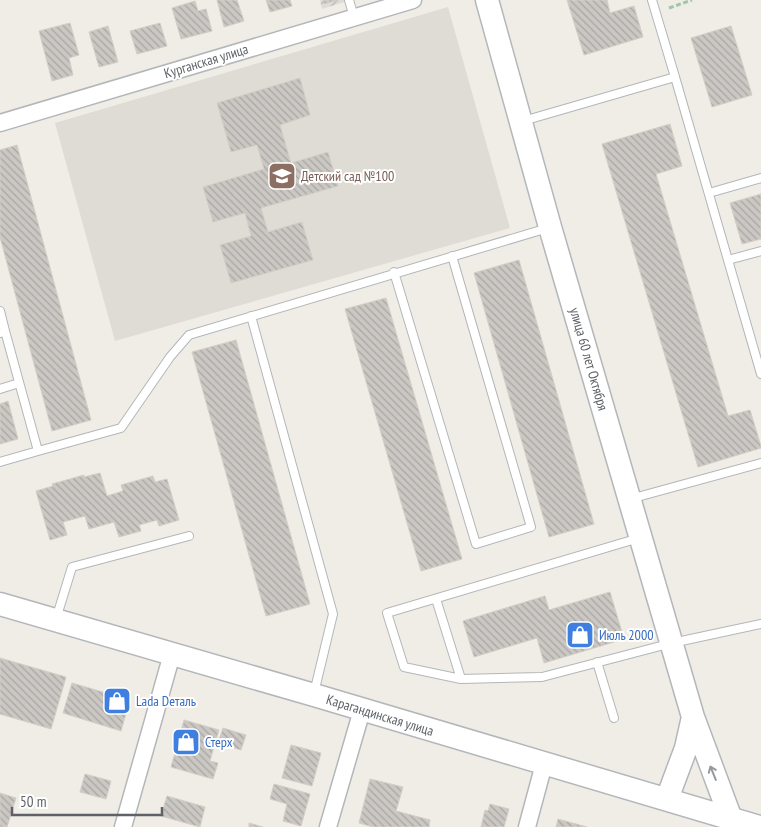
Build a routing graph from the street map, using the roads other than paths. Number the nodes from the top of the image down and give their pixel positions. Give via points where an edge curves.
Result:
1 (349, 0) edge
2 (413, 0) edge
3 (487, 0) edge
4 (652, 0) edge
5 (389, 3) edge
6 (354, 17) junction
7 (675, 76) junction
8 (520, 122) junction
9 (0, 123) edge
10 (761, 178) edge
11 (709, 193) junction
12 (550, 228) junction
13 (761, 251) edge
14 (452, 256) junction
15 (728, 260) junction
16 (394, 272) junction
17 (0, 312) edge
18 (251, 316) junction
19 (3, 332) edge
20 (761, 374) edge
21 (19, 383) junction
22 (0, 389) edge
23 (38, 450) junction
24 (0, 462) edge
25 (761, 463) edge
26 (630, 499) junction
27 (189, 536) dead end
28 (641, 538) junction
29 (436, 599) junction
30 (0, 604) edge
31 (56, 621) junction
32 (761, 624) edge
33 (672, 643) junction
34 (172, 654) junction
35 (597, 662) junction
36 (461, 679) junction
37 (314, 695) junction
38 (362, 710) junction
39 (693, 717) junction
40 (614, 718) dead end
41 (544, 764) junction
42 (667, 799) junction
43 (731, 818) junction
44 (123, 827) edge
45 (328, 827) edge
46 (527, 827) edge
47 (759, 827) edge

1 - 6 lane
2 - 5 street, Курганская улица
3 - 8 main road, улица 60 лет Октября
4 - 7 lane
5 - 6 street, Курганская улица
6 - 9 street, Курганская улица
7 - 8 lane
7 - 11 lane
8 - 12 main road, улица 60 лет Октября
10 - 11 lane
11 - 15 lane
12 - 14 lane
12 - 26 main road, улица 60 лет Октября
13 - 15 lane
14 - 16 lane
14 - 16 lane via 531,527 476,544
15 - 20 lane
16 - 18 lane
17 - 19 lane
18 - 23 lane via 190,335 170,357 121,428
18 - 37 lane via 333,614
19 - 21 lane
21 - 22 lane
21 - 23 lane
23 - 24 lane
25 - 26 lane
26 - 28 main road, улица 60 лет Октября
27 - 31 lane via 72,567
28 - 29 lane
28 - 33 main road, улица 60 лет Октября
29 - 36 lane
29 - 36 lane via 387,613 404,667
30 - 31 main road, Карагандинская улица
31 - 34 main road, Карагандинская улица
32 - 33 lane
33 - 35 lane
33 - 39 main road, улица 60 лет Октября
34 - 37 main road, Карагандинская улица
34 - 44 street
35 - 36 lane via 542,677
35 - 40 lane
37 - 38 main road, Карагандинская улица
38 - 41 main road, Карагандинская улица
38 - 45 street
39 - 42 main road, улица 60 лет Октября via 686,748
43 -> 39 main road, улица 60 лет Октября
41 - 42 main road, Карагандинская улица
41 - 46 street
42 - 43 main road, Карагандинская улица
43 - 47 main road, Карагандинская улица

